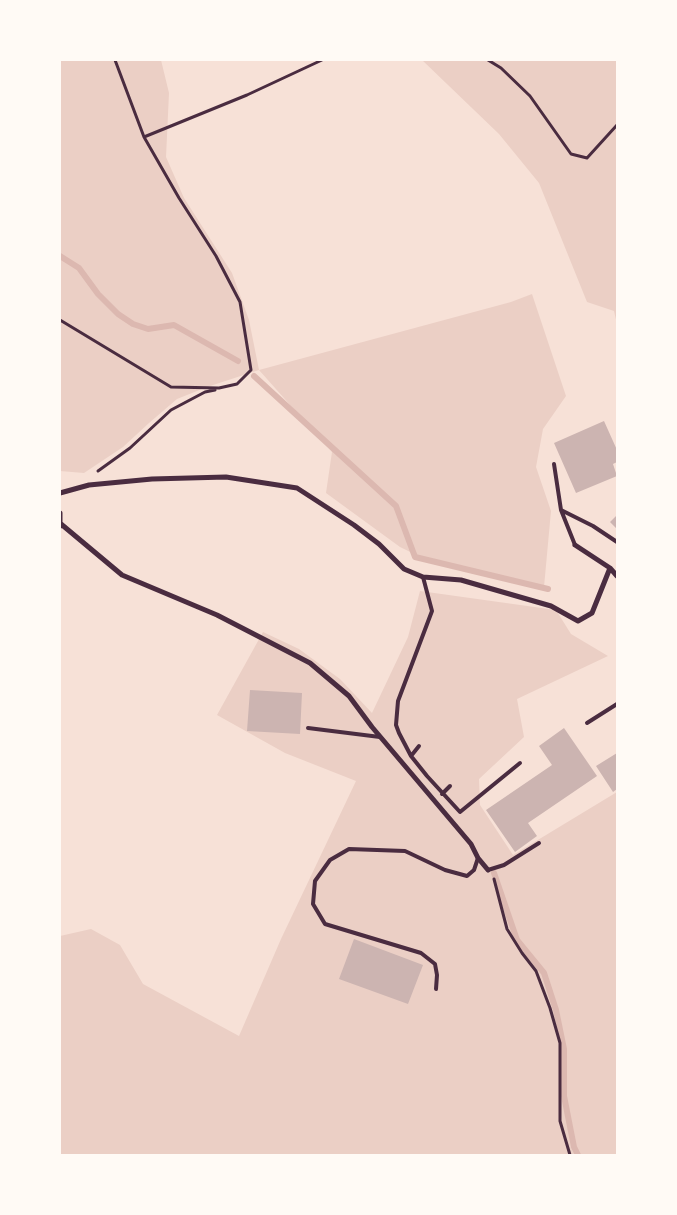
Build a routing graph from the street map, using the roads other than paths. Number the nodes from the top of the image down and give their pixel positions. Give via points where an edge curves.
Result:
1 (554, 464) dead end
2 (60, 493) edge
3 (561, 510) junction
4 (60, 513) edge
5 (61, 525) edge
6 (617, 542) edge
7 (575, 545) joint
8 (610, 568) junction
9 (617, 576) edge
10 (423, 577) junction
11 (617, 704) edge
12 (587, 723) dead end
13 (308, 728) dead end
14 (380, 737) junction
15 (419, 746) dead end
16 (411, 756) junction
17 (520, 763) dead end
18 (450, 786) dead end
19 (442, 794) junction
20 (540, 843) dead end
21 (478, 858) junction
22 (488, 870) joint
23 (436, 990) dead end

1 - 3 lane
2 - 10 street via 88,485 226,477 297,488 380,544 404,569
3 - 6 lane
3 - 7 lane
4 - 5 street
5 - 14 street via 122,575 217,616 310,662 349,696
7 - 8 street
8 - 9 street
8 - 10 street via 592,613 578,620 551,606 461,580
10 - 16 lane via 432,611 398,701 396,725
11 - 12 lane
13 - 14 lane
14 - 21 street via 471,844
15 - 16 lane
16 - 19 lane
17 - 19 lane via 460,812
18 - 19 lane
20 - 22 lane via 504,865
21 - 22 street
21 - 23 lane via 474,870 467,876 445,870 404,851 349,849 330,860 314,881 314,904 325,924 422,954 435,964

